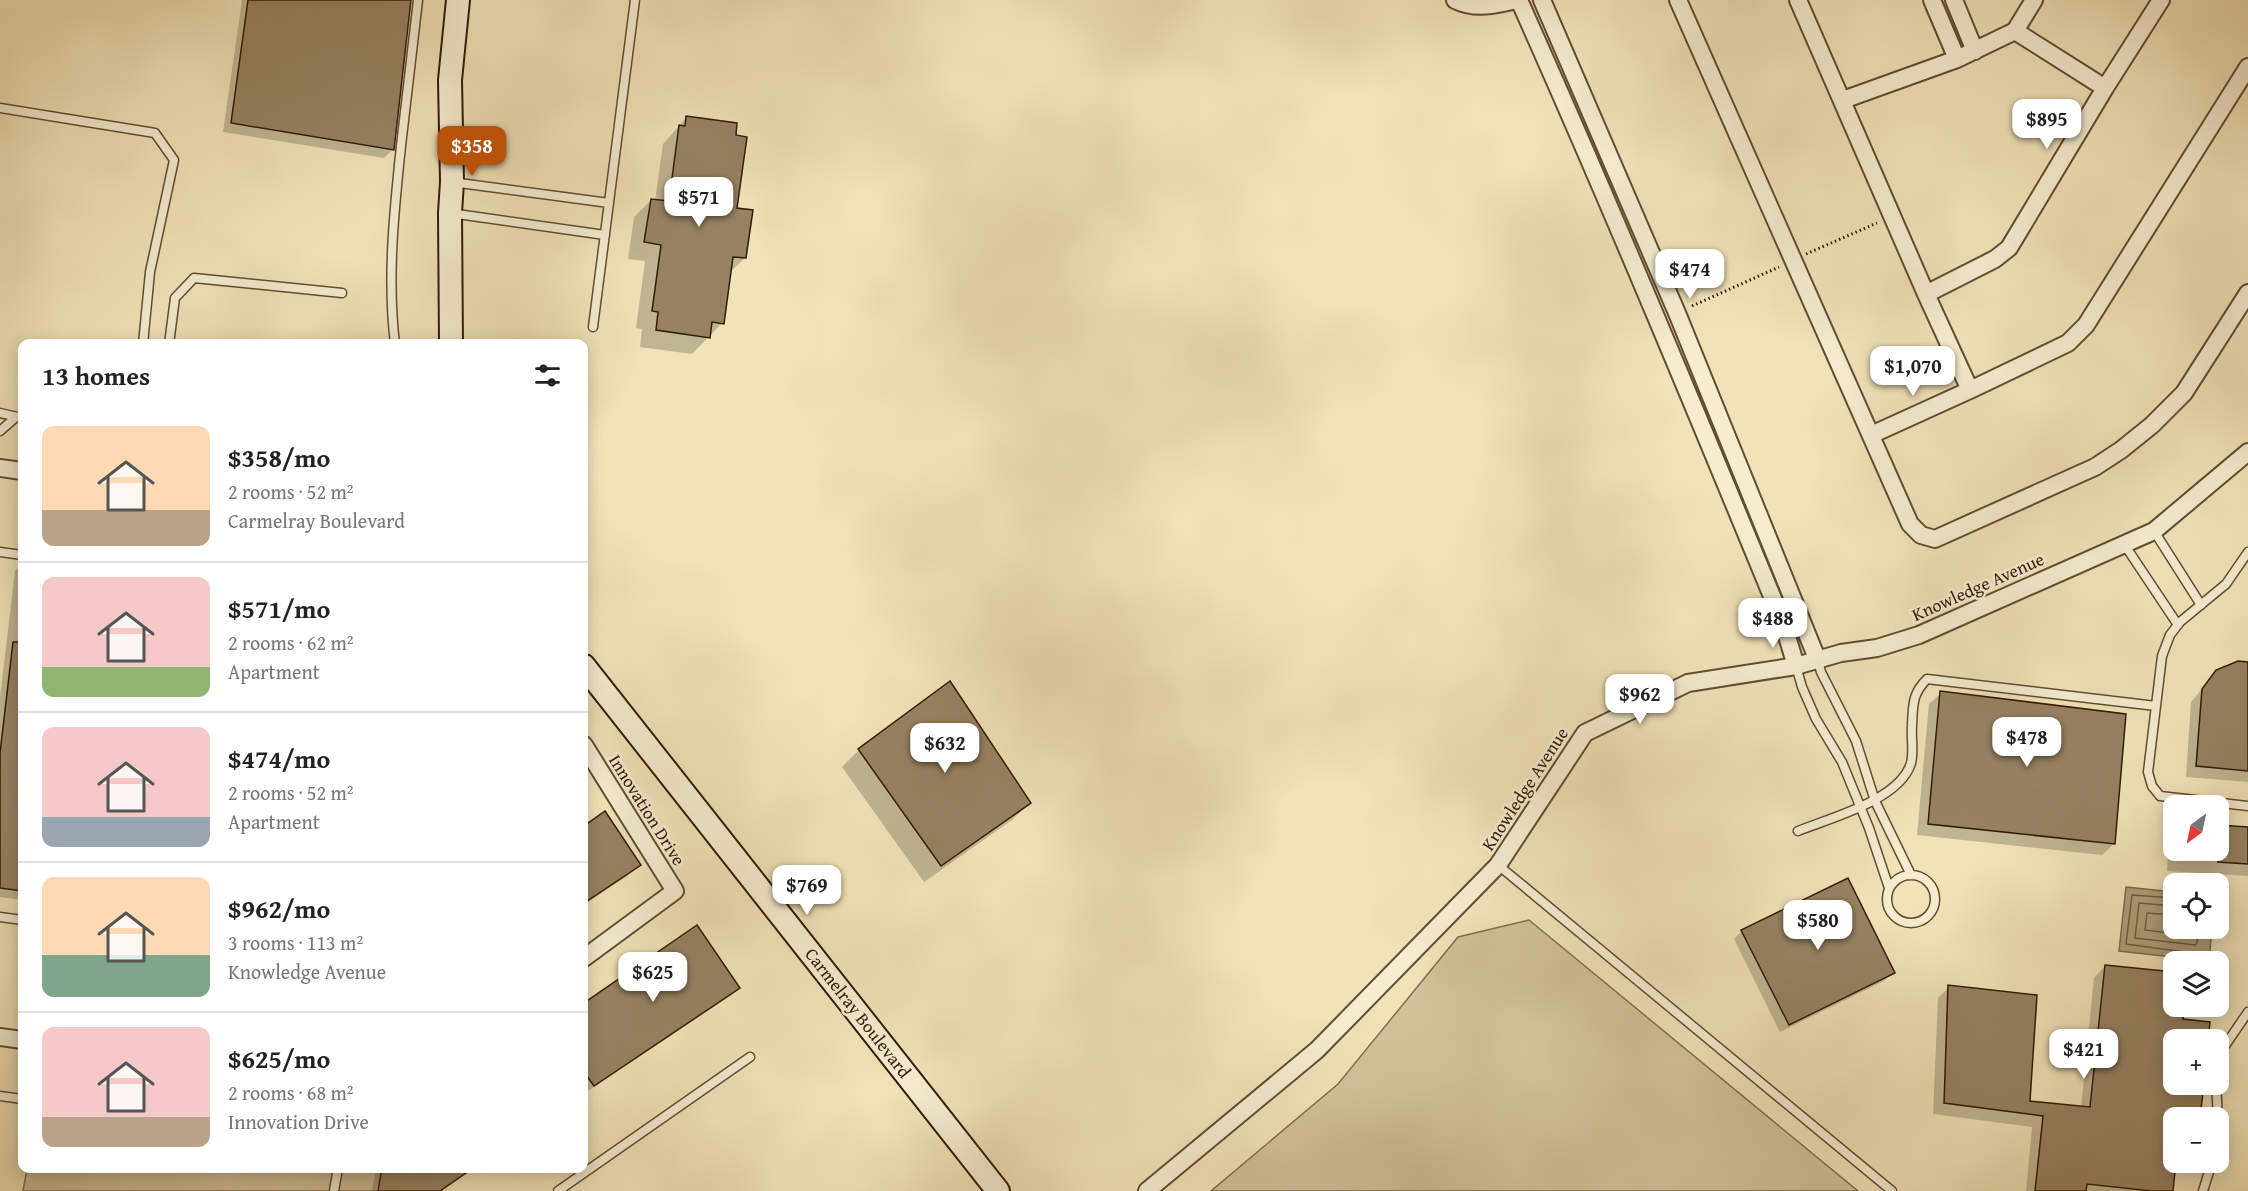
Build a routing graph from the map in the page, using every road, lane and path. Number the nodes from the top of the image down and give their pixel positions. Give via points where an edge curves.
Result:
1 (418, 0) edge
2 (635, 0) edge
3 (1455, 0) edge
4 (1517, 0) edge
5 (1542, 0) edge
6 (1678, 0) edge
7 (1798, 0) edge
8 (1932, 0) edge
9 (1954, 0) edge
10 (2034, 0) edge
11 (2161, 0) edge
12 (459, 3) edge
13 (2015, 31) junction
14 (1975, 51) junction
15 (1957, 59) junction
16 (2248, 67) edge
17 (2105, 88) junction
18 (1843, 100) junction
19 (0, 108) edge
20 (452, 182) junction
21 (609, 203) junction
22 (450, 213) junction
23 (1893, 216) junction
24 (605, 235) junction
25 (1792, 260) junction
26 (342, 293) dead end
27 (2248, 293) edge
28 (1926, 294) junction
29 (1677, 313) junction
30 (593, 327) dead end
31 (143, 339) edge
32 (170, 339) edge
33 (394, 339) edge
34 (451, 339) edge
35 (1970, 390) junction
36 (0, 413) edge
37 (18, 418) edge
38 (18, 419) edge
39 (0, 430) edge
40 (1871, 435) junction
41 (2248, 452) edge
42 (0, 468) edge
43 (18, 470) edge
44 (2154, 531) junction
45 (2124, 544) junction
46 (0, 552) edge
47 (2248, 553) edge
48 (18, 554) edge
49 (2201, 605) junction
50 (2178, 625) junction
51 (1818, 661) junction
52 (1796, 666) junction
53 (588, 671) edge
54 (2156, 706) junction
55 (588, 752) edge
56 (1875, 801) junction
57 (1860, 806) junction
58 (2248, 806) edge
59 (1798, 831) dead end
60 (1498, 865) junction
61 (1911, 875) junction
62 (1889, 888) junction
63 (0, 916) edge
64 (18, 919) edge
65 (588, 955) edge
66 (2248, 1012) edge
67 (0, 1037) edge
68 (18, 1039) edge
69 (2229, 1040) edge
70 (750, 1057) dead end
71 (0, 1096) edge
72 (18, 1098) edge
73 (588, 1170) edge
74 (337, 1173) edge
75 (584, 1173) edge
76 (2209, 1173) edge
77 (334, 1191) edge
78 (558, 1191) edge
79 (998, 1191) edge
80 (1147, 1191) edge
81 (1892, 1191) edge
82 (2203, 1191) edge

1 - 33 lane via 392,246
2 - 21 lane
3 - 4 street via 1491,7
4 - 52 street via 1659,321 1783,622
5 - 29 street
6 - 25 street
7 - 18 street
8 - 15 street
9 - 14 street
10 - 13 street
11 - 17 street
12 - 20 street via 450,80
13 - 14 street
13 - 17 street
14 - 15 street
15 - 18 street
16 - 35 street via 2086,326 2068,343
17 - 28 street via 2009,248
18 - 23 street
19 - 31 lane via 155,134 174,160 150,272
20 - 21 lane
20 - 22 street
21 - 24 lane
22 - 24 lane
22 - 34 street
23 - 25 path
23 - 28 street
24 - 30 lane
25 - 29 path
25 - 40 street
26 - 32 lane via 194,278 176,298
27 - 40 street via 2184,393 2121,450 2095,467 1935,539 1921,535 1910,524
28 - 35 street
29 - 51 street
35 - 40 street
36 - 37 lane
38 - 39 lane
41 - 44 street, Knowledge Avenue
42 - 43 street
44 - 45 street, Knowledge Avenue
44 - 49 lane
45 - 50 lane
45 - 51 street, Knowledge Avenue via 1919,635
46 - 48 lane
47 - 49 lane via 2226,584
49 - 50 lane
50 - 54 lane via 2162,656
51 - 52 street, Knowledge Avenue
51 - 56 lane via 1856,741
52 - 57 lane via 1816,719 1842,762
52 - 60 street, Knowledge Avenue via 1688,683 1585,733
53 - 79 street, Carmelray Boulevard
54 - 56 lane via 1927,679 1917,690 1913,706 1911,763 1900,781
54 - 58 lane via 2148,772 2160,796
55 - 65 street, Innovation Drive via 675,891
56 - 57 lane
56 - 61 lane
57 - 59 lane
57 - 62 lane
60 - 80 street, Knowledge Avenue via 1317,1050
60 - 81 lane
61 - 62 lane via 1898,878
61 - 62 lane via 1927,881 1935,895 1932,911 1926,917 1911,922 1896,917 1887,904
63 - 64 lane
66 - 69 lane
67 - 68 street
70 - 73 lane
71 - 72 lane
74 - 77 lane
75 - 78 lane
76 - 82 lane

